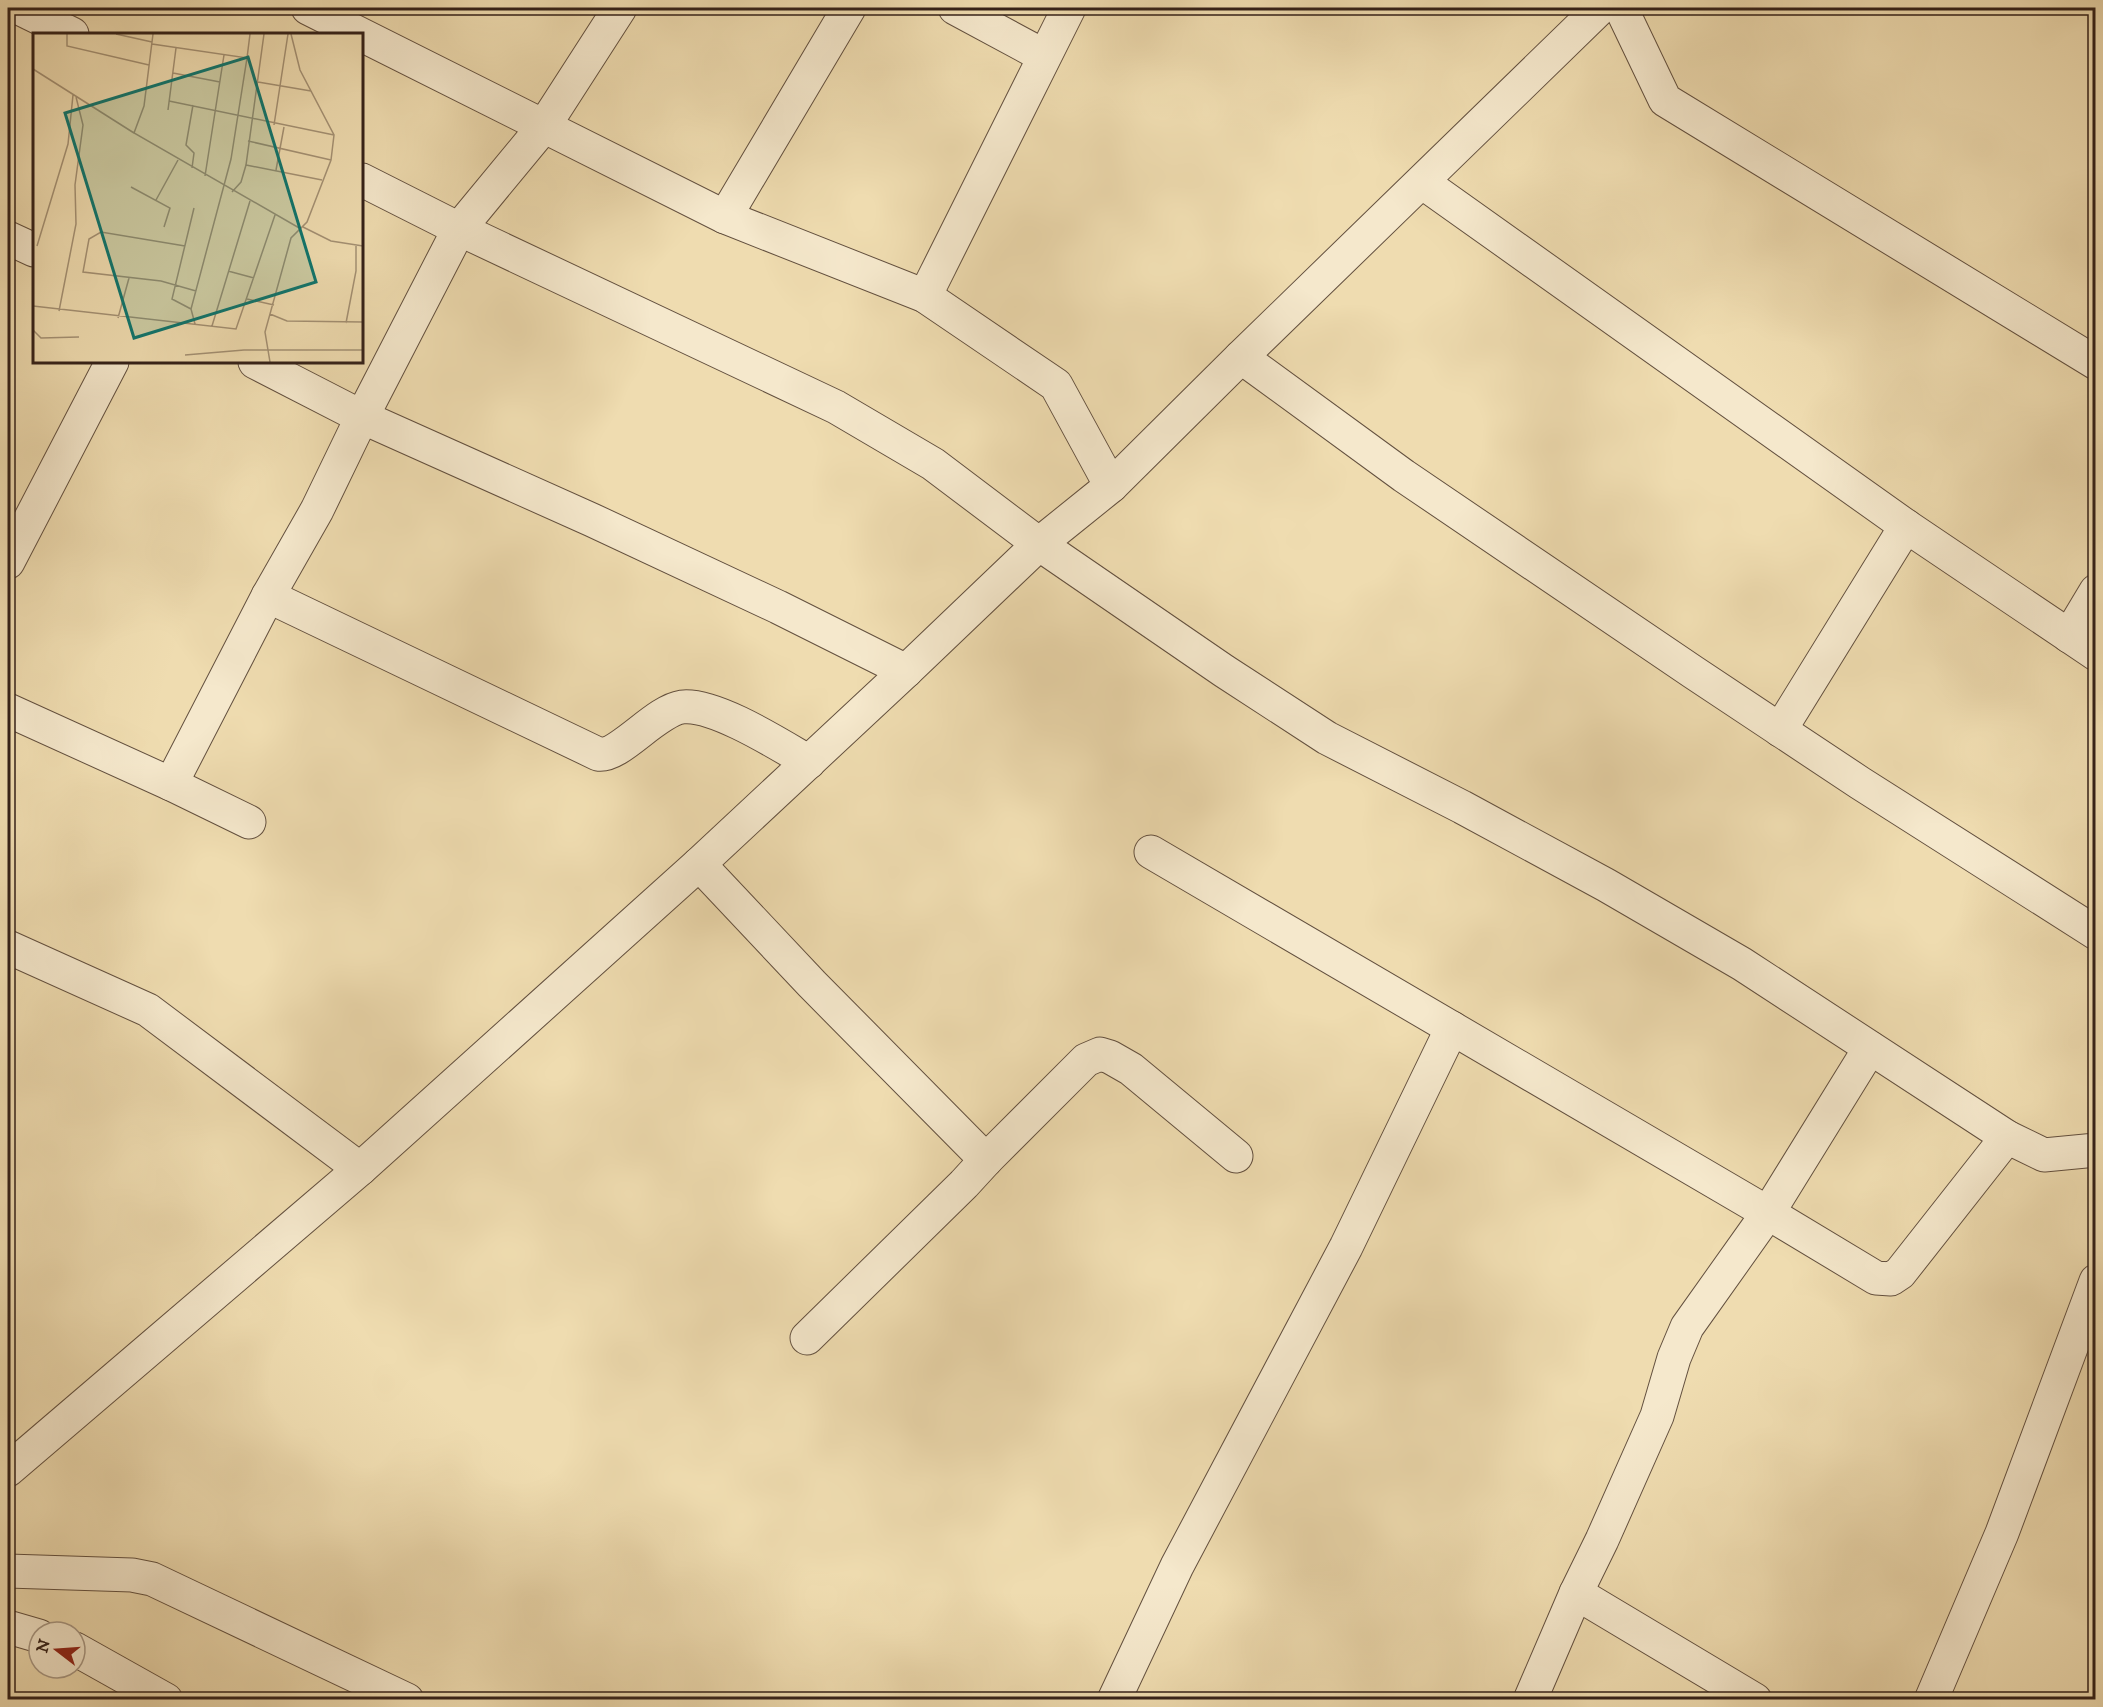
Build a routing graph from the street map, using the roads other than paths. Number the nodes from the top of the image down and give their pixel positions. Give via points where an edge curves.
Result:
1 (19, 8) edge
2 (308, 8) edge
3 (620, 8) edge
4 (849, 8) edge
5 (955, 8) edge
6 (1069, 8) edge
7 (1600, 8) edge
8 (1621, 8) edge
9 (70, 33) edge
10 (358, 33) edge
11 (363, 36) edge
12 (1044, 56) junction
13 (544, 126) junction
14 (363, 181) edge
15 (1422, 182) junction
16 (725, 217) junction
17 (459, 229) junction
18 (8, 237) edge
19 (33, 250) edge
20 (925, 296) junction
21 (1241, 357) junction
22 (111, 363) edge
23 (257, 363) edge
24 (2096, 363) edge
25 (362, 417) junction
26 (1111, 486) junction
27 (1906, 526) junction
28 (1039, 544) junction
29 (8, 562) edge
30 (2096, 591) edge
31 (268, 596) junction
32 (2082, 645) edge
33 (906, 671) junction
34 (8, 710) edge
35 (1780, 730) junction
36 (809, 762) junction
37 (171, 784) junction
38 (249, 822) dead end
39 (1151, 852) dead end
40 (699, 864) junction
41 (2096, 933) edge
42 (8, 946) edge
43 (1452, 1028) junction
44 (1870, 1048) junction
45 (2007, 1137) junction
46 (2096, 1150) edge
47 (1236, 1156) dead end
48 (986, 1160) junction
49 (360, 1169) junction
50 (1768, 1213) junction
51 (2096, 1281) edge
52 (807, 1338) dead end
53 (8, 1470) edge
54 (8, 1571) edge
55 (1576, 1593) junction
56 (8, 1627) edge
57 (27, 1633) edge
58 (87, 1656) edge
59 (166, 1700) edge
60 (406, 1700) edge
61 (1114, 1700) edge
62 (1530, 1700) edge
63 (1755, 1700) edge
64 (1931, 1700) edge

1 - 9 street
2 - 10 street
3 - 13 street
4 - 16 street
5 - 12 street
6 - 12 street
7 - 15 street
8 - 24 street via 1665,100
11 - 13 street
12 - 20 street
13 - 16 street
13 - 17 street
14 - 17 street
15 - 21 street
15 - 27 street
16 - 20 street
17 - 25 street
17 - 28 street via 836,406 933,464
18 - 19 street
20 - 26 street via 1056,384
21 - 26 street
21 - 35 street via 1404,476
22 - 29 street
23 - 25 street
25 - 31 street via 317,510
25 - 33 street via 592,520
26 - 28 street
27 - 32 street
27 - 35 street
28 - 33 street
28 - 44 street via 1327,738 1606,885 1742,964
30 - 32 street
31 - 36 street via 598,754 610,752 669,710 684,706 735,720
31 - 37 street
33 - 36 street
34 - 37 street
35 - 41 street
36 - 40 street
37 - 38 street
39 - 43 street
40 - 48 street
40 - 49 street
42 - 49 street via 148,1010
43 - 50 street
43 - 61 street via 1346,1247 1177,1566
44 - 45 street
44 - 50 street
45 - 46 street via 2044,1155
45 - 50 street via 1900,1273 1891,1279 1876,1278
47 - 48 street via 1131,1069 1100,1054 1086,1060
48 - 52 street
49 - 53 street
50 - 55 street via 1687,1327 1657,1416
51 - 64 street via 2002,1533
54 - 60 street via 152,1579
55 - 62 street
55 - 63 street
56 - 57 street
58 - 59 street

